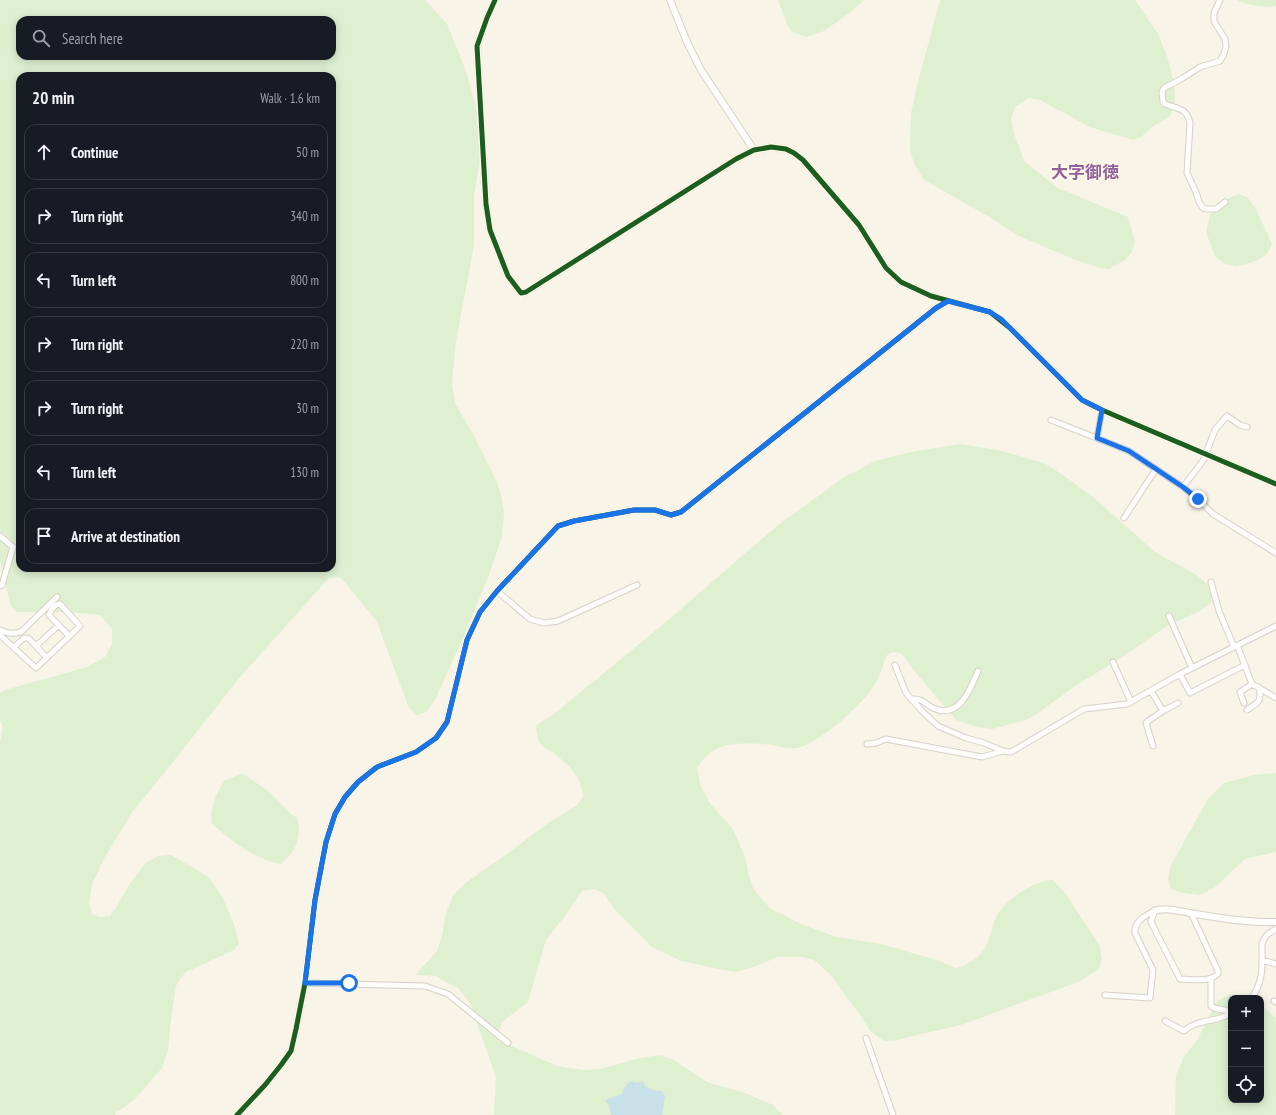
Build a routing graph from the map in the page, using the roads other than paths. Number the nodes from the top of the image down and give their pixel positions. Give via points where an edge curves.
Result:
1 (495, 0) edge
2 (670, 0) edge
3 (1220, 0) edge
4 (754, 150) junction
5 (1225, 202) dead end
6 (948, 301) junction
7 (1102, 410) junction
8 (1051, 420) dead end
9 (1247, 427) dead end
10 (1097, 438) junction
11 (1207, 454) junction
12 (1156, 469) junction
13 (1276, 484) edge
14 (1183, 487) junction
15 (1124, 518) dead end
16 (0, 536) edge
17 (1276, 553) edge
18 (1211, 582) dead end
19 (1, 585) edge
20 (637, 585) dead end
21 (497, 591) junction
22 (57, 597) dead end
23 (1169, 616) dead end
24 (59, 625) junction
25 (1276, 626) edge
26 (0, 630) edge
27 (0, 635) edge
28 (69, 636) junction
29 (36, 646) junction
30 (1235, 646) junction
31 (14, 647) junction
32 (47, 658) junction
33 (1113, 662) dead end
34 (1245, 665) junction
35 (896, 666) dead end
36 (1192, 668) junction
37 (978, 671) dead end
38 (1180, 674) junction
39 (1252, 684) junction
40 (1259, 686) junction
41 (1152, 691) junction
42 (1276, 698) edge
43 (911, 699) junction
44 (1131, 702) junction
45 (1178, 703) dead end
46 (1244, 703) dead end
47 (1247, 710) dead end
48 (1163, 712) junction
49 (867, 744) dead end
50 (1153, 746) dead end
51 (1003, 751) junction
52 (1155, 910) junction
53 (1191, 913) junction
54 (1276, 922) edge
55 (1276, 928) edge
56 (1262, 960) junction
57 (1276, 964) edge
58 (1211, 978) junction
59 (305, 983) junction
60 (1105, 995) dead end
61 (1254, 995) edge
62 (1228, 1010) edge
63 (1228, 1015) edge
64 (1165, 1021) dead end
65 (866, 1038) dead end
66 (508, 1043) dead end
67 (237, 1115) edge
68 (893, 1115) edge

1 - 4 street via 477,46 486,204 490,230 508,276 521,293
2 - 4 street via 686,42 701,70
3 - 5 street via 1214,13 1214,21 1225,39 1224,54 1220,60 1200,67 1164,88 1162,92 1166,104 1183,110 1189,118 1187,173 1200,205 1203,208 1216,209
4 - 6 street via 772,147 786,150 803,160 859,225 886,268 901,282
6 - 7 street via 990,312 1001,319 1082,400
6 - 21 street via 681,512 671,515 655,510 634,510 558,526
7 - 10 street
7 - 11 street
8 - 10 street
9 - 11 street via 1226,416 1215,430
10 - 12 street via 1129,451
11 - 13 street
11 - 14 street
12 - 14 street
12 - 15 street
14 - 17 street via 1213,514
16 - 19 street via 13,547
18 - 30 street via 1219,611
20 - 21 street via 558,621 544,624 530,619
21 - 59 street via 480,612 467,640 447,722 436,738 416,752 377,767 358,782 335,814 326,842 315,900
22 - 26 street via 21,632 14,634
23 - 36 street
24 - 28 street
24 - 28 street via 49,615 57,604 60,604 80,626
24 - 29 street
25 - 30 street
27 - 31 street
28 - 32 street
29 - 31 street via 28,638 24,638
29 - 32 street
30 - 34 street
30 - 36 street
31 - 32 street via 36,668
33 - 44 street
34 - 38 street via 1190,693
34 - 39 street
35 - 43 street
36 - 38 street
37 - 43 street via 964,700 952,710 940,711 918,698
38 - 41 street
39 - 40 street
39 - 46 street via 1240,692
40 - 42 street
40 - 47 street via 1260,700
41 - 44 street
41 - 48 street
43 - 51 street via 938,726
44 - 51 street via 1084,709 1012,752
45 - 48 street
48 - 50 street via 1146,723
49 - 51 street via 886,739 982,757
52 - 53 street via 1162,908
52 - 58 street via 1151,922 1180,979
52 - 60 street via 1144,916 1134,928 1153,970 1150,998
53 - 54 street
53 - 58 street via 1218,972
55 - 56 street via 1263,939
56 - 57 street
56 - 61 street via 1262,979
58 - 62 street via 1211,1006 1214,1009
59 - 66 street via 425,986 448,994
59 - 67 street via 290,1051 265,1085
63 - 64 street via 1196,1023 1184,1031
65 - 68 street

